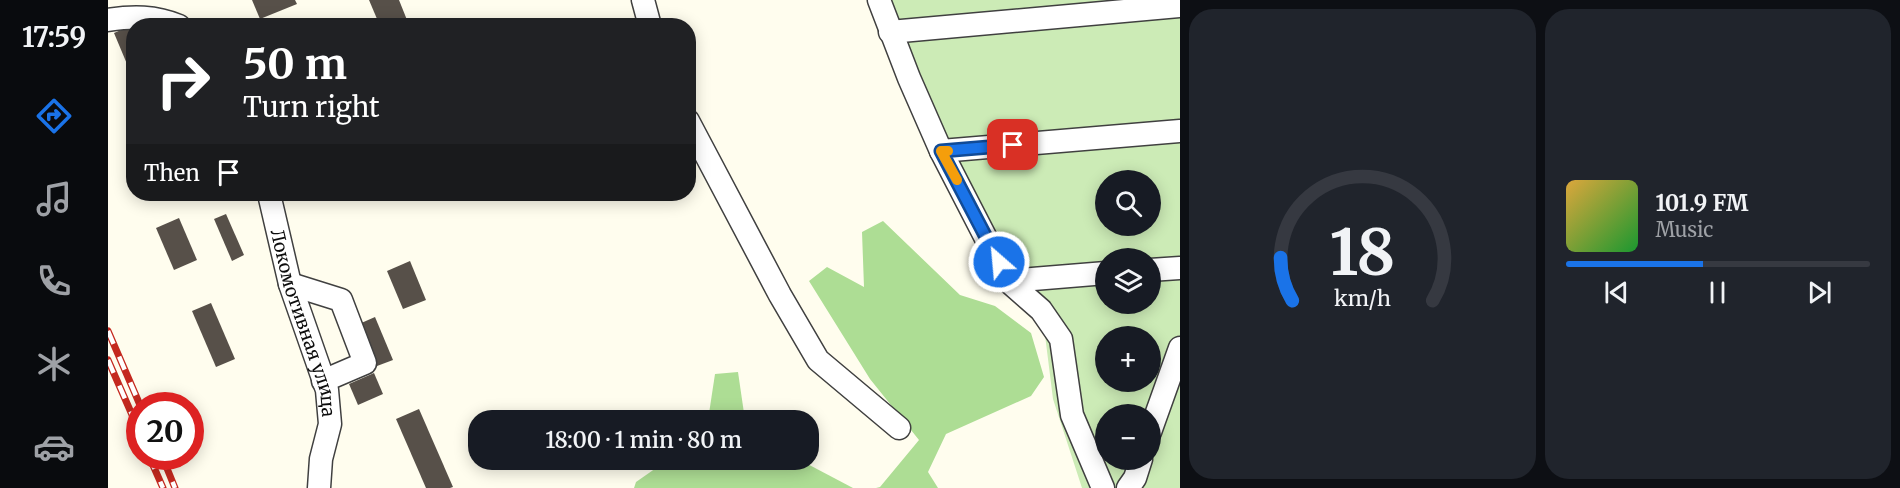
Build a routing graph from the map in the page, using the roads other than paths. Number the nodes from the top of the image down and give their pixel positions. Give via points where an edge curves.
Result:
1 (644, 0) edge
2 (879, 0) edge
3 (1180, 6) edge
4 (148, 18) edge
5 (648, 18) edge
6 (108, 20) edge
7 (890, 32) junction
8 (1180, 131) edge
9 (696, 136) edge
10 (941, 151) junction
11 (271, 201) edge
12 (1180, 267) edge
13 (1161, 269) edge
14 (1095, 274) edge
15 (1008, 280) junction
16 (290, 284) junction
17 (1180, 348) edge
18 (324, 381) junction
19 (1160, 404) edge
20 (898, 428) dead end
21 (1138, 470) edge
22 (319, 488) edge
23 (1103, 488) edge
24 (1128, 488) edge

1 - 5 street
2 - 7 street
3 - 7 street
4 - 6 street
7 - 10 street
8 - 10 street
9 - 20 street via 818,360
10 - 15 street
11 - 16 street, Локомотивная улица
12 - 13 street
14 - 15 street
15 - 23 street via 1041,310 1061,339 1072,415
16 - 18 street, Локомотивная улица
16 - 18 street via 341,300 365,363
17 - 19 street
18 - 22 street, Локомотивная улица via 330,424
21 - 24 street

